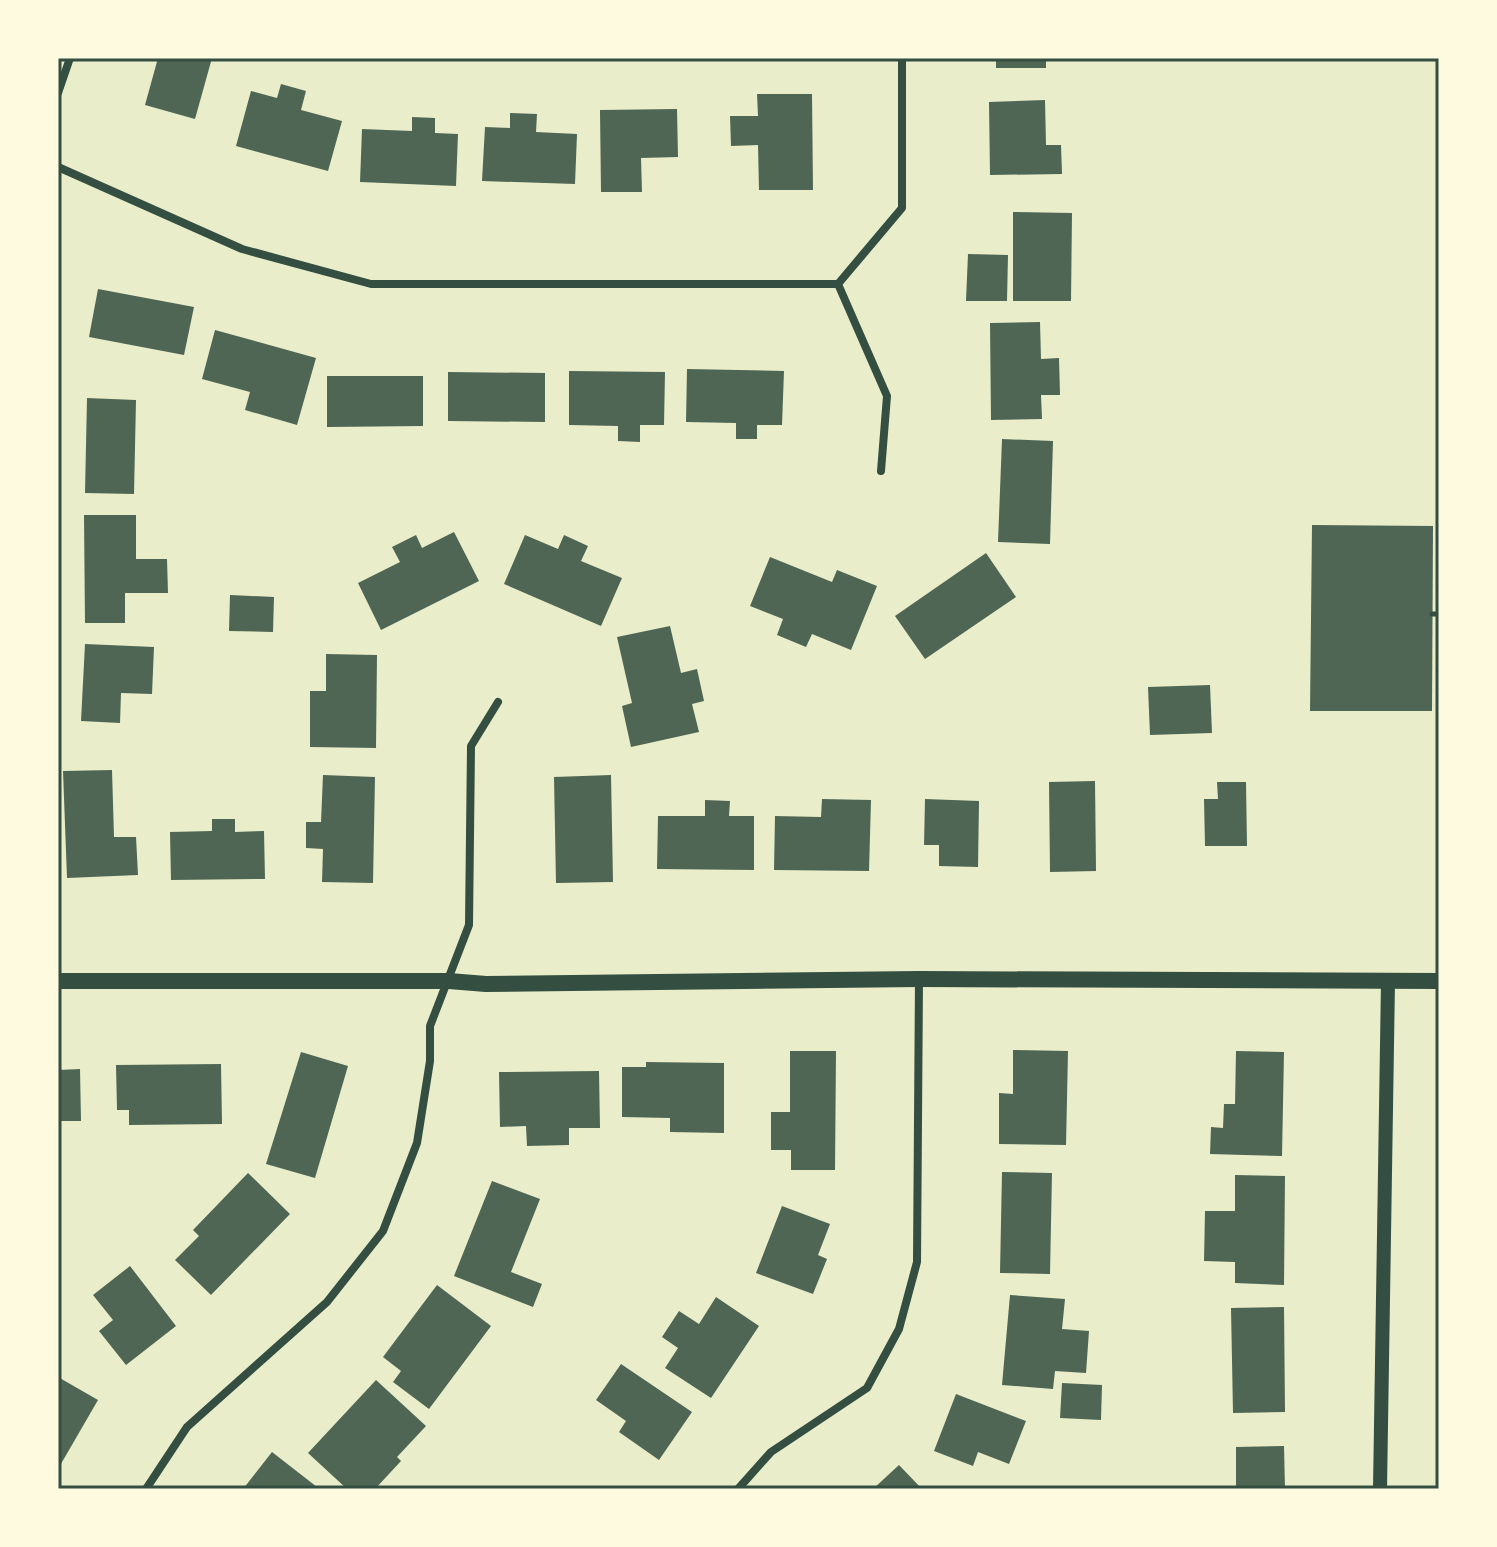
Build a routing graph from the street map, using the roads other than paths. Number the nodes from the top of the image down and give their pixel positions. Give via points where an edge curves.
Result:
1 (70, 58) edge
2 (902, 58) edge
3 (58, 93) edge
4 (58, 167) edge
5 (838, 284) junction
6 (881, 471) dead end
7 (498, 702) dead end
8 (919, 979) junction
9 (58, 981) edge
10 (449, 981) junction
11 (1388, 981) junction
12 (1439, 981) edge
13 (146, 1489) edge
14 (738, 1489) edge
15 (1380, 1489) edge

1 - 3 street
2 - 5 street via 902,208
4 - 5 street via 242,249 371,284
5 - 6 street via 887,396
7 - 10 street via 471,746 469,925
8 - 10 main road
8 - 11 main road
8 - 14 street via 917,1262 899,1329 867,1388 771,1452
9 - 10 main road
10 - 13 street via 430,1026 417,1143 383,1231 327,1302 187,1427
11 - 12 main road
11 - 15 street

